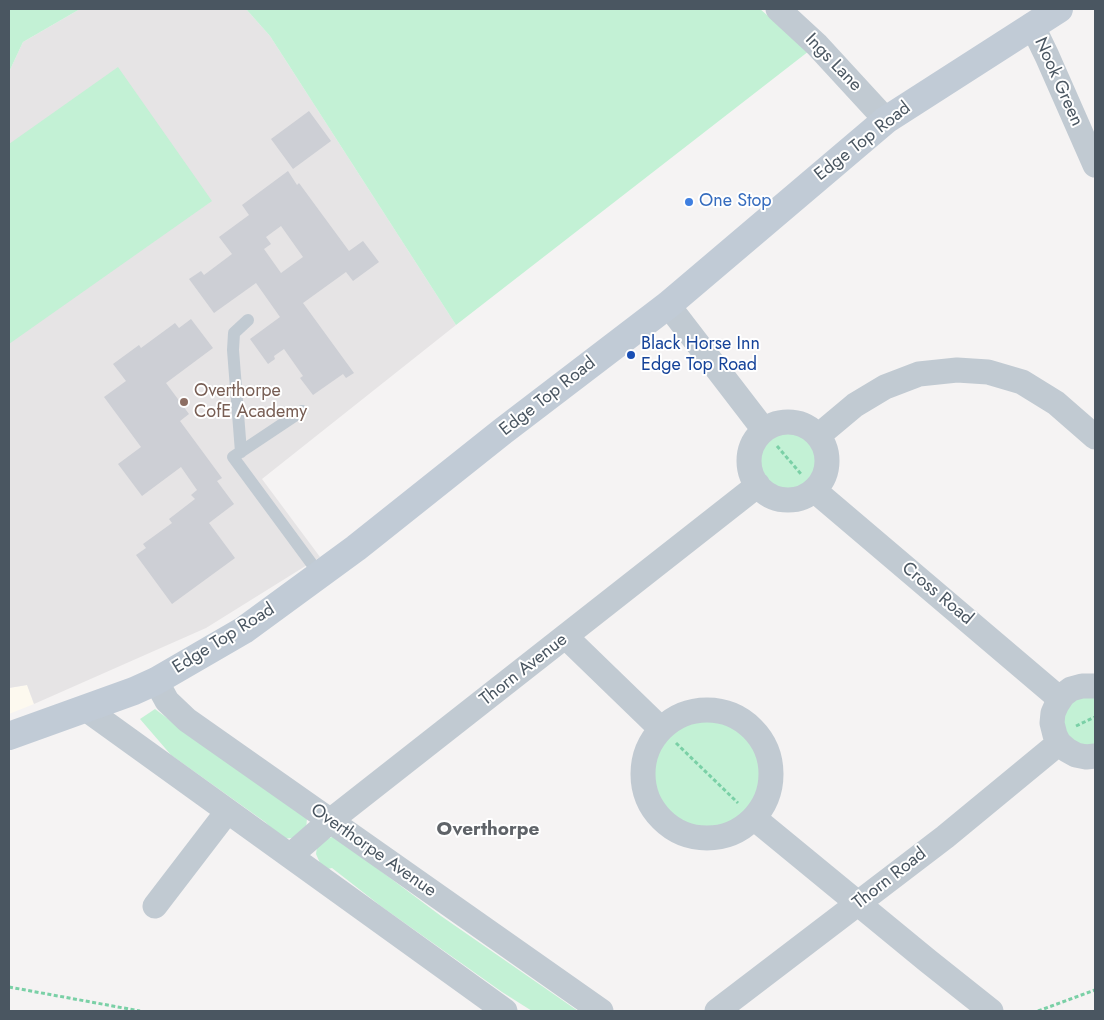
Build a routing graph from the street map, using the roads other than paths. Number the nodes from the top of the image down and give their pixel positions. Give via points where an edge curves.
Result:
1 (778, 9) edge
2 (1059, 9) edge
3 (1032, 26) junction
4 (886, 120) junction
5 (1095, 165) edge
6 (668, 306) junction
7 (248, 320) dead end
8 (302, 411) dead end
9 (764, 430) junction
10 (818, 436) junction
11 (1095, 436) edge
12 (241, 452) junction
13 (758, 485) junction
14 (814, 490) junction
15 (320, 575) junction
16 (566, 637) junction
17 (156, 681) junction
18 (1095, 686) edge
19 (1060, 698) junction
20 (86, 709) junction
21 (661, 729) junction
22 (9, 736) edge
23 (1059, 743) junction
24 (1095, 756) edge
25 (227, 812) junction
26 (754, 818) junction
27 (330, 821) junction
28 (290, 856) junction
29 (858, 904) junction
30 (155, 906) dead end
31 (505, 1011) edge
32 (601, 1011) edge
33 (717, 1011) edge
34 (991, 1011) edge

1 - 4 street, Ings Lane via 817,45
2 - 3 street, Edge Top Road
3 - 4 street, Edge Top Road
3 - 5 street, Nook Green
4 - 6 street, Edge Top Road
6 - 9 street
6 - 15 street, Edge Top Road
7 - 12 lane via 234,333 233,350
8 - 12 lane
9 - 10 street via 787,421 807,426
9 - 13 street via 752,447 749,458 750,470
10 - 11 street via 855,405 884,387 919,374 957,370 988,372 1022,382 1056,403
10 - 14 street via 826,451 827,464 824,476
12 - 15 lane via 233,457
13 - 14 street via 769,495 788,500
13 - 16 street, Thorn Avenue
14 - 19 street, Cross Road
15 - 17 street, Edge Top Road via 244,630
16 - 21 street
16 - 27 street, Thorn Avenue
17 - 20 street, Edge Top Road
17 - 27 street, Overthorpe Avenue via 167,701 186,720
18 - 19 street via 1071,689
19 - 23 street via 1052,724
20 - 22 street, Edge Top Road
20 - 25 street
21 - 26 street via 684,715 720,711 739,718 754,731 766,751 771,771 767,796
21 - 26 street via 644,757 642,777 647,799 662,821 685,835 707,839 728,835
23 - 24 street via 1076,755
23 - 29 street, Thorn Road
25 - 28 street
25 - 30 street
26 - 29 street
27 - 28 street, Thorn Avenue
27 - 32 street, Overthorpe Avenue
28 - 31 street
29 - 33 street, Thorn Road
29 - 34 street

